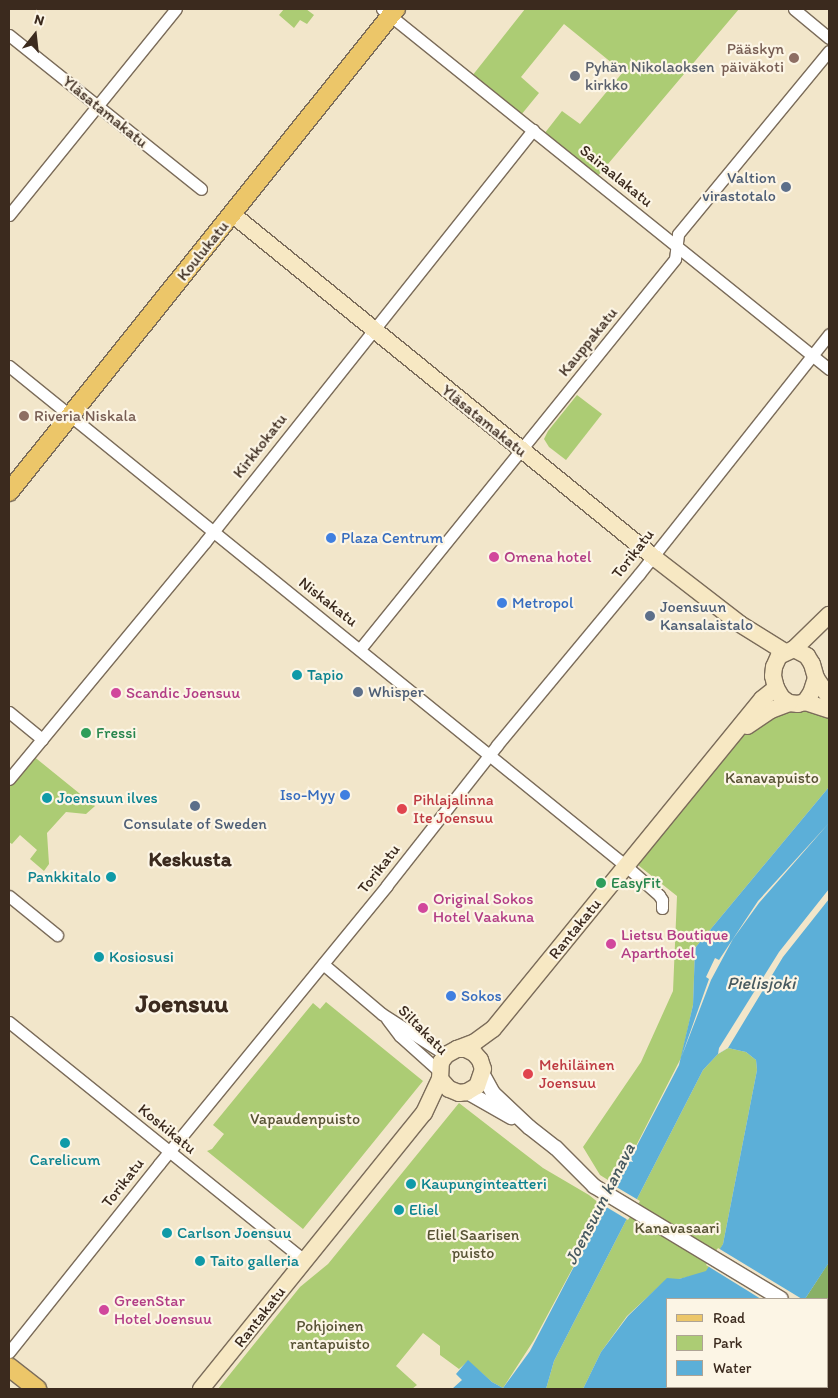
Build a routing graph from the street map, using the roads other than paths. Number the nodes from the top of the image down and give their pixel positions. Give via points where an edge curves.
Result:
1 (176, 9) edge
2 (794, 9) edge
3 (390, 11) edge
4 (9, 35) edge
5 (829, 38) edge
6 (829, 51) edge
7 (98, 106) junction
8 (532, 130) junction
9 (201, 189) dead end
10 (232, 214) junction
11 (9, 215) edge
12 (676, 246) junction
13 (372, 329) junction
14 (829, 334) edge
15 (812, 355) junction
16 (9, 366) edge
17 (829, 369) edge
18 (71, 416) junction
19 (521, 450) junction
20 (9, 492) edge
21 (213, 531) junction
22 (653, 556) junction
23 (827, 618) edge
24 (740, 624) junction
25 (360, 649) junction
26 (789, 651) junction
27 (774, 667) junction
28 (814, 671) junction
29 (776, 688) junction
30 (829, 697) edge
31 (797, 702) junction
32 (829, 710) edge
33 (9, 712) edge
34 (732, 736) junction
35 (42, 739) junction
36 (489, 755) junction
37 (9, 779) edge
38 (626, 866) junction
39 (9, 896) edge
40 (662, 908) dead end
41 (56, 936) dead end
42 (323, 964) junction
43 (382, 1014) junction
44 (9, 1022) edge
45 (493, 1030) junction
46 (451, 1052) junction
47 (483, 1072) junction
48 (440, 1075) junction
49 (464, 1093) junction
50 (424, 1113) junction
51 (529, 1128) junction
52 (170, 1152) junction
53 (304, 1261) junction
54 (779, 1298) edge
55 (9, 1352) edge
56 (9, 1367) edge
57 (205, 1386) edge
58 (37, 1389) edge

1 - 7 street
2 - 5 street
3 - 8 street, Sairaalakatu
3 - 10 main road, Koulukatu
4 - 7 street, Yläsatamakatu
6 - 12 street, Kauppakatu via 678,234
7 - 9 street, Yläsatamakatu
7 - 11 street
8 - 12 street, Sairaalakatu
8 - 13 street, Kirkkokatu
10 - 13 main road, Yläsatamakatu
10 - 18 main road, Koulukatu
12 - 15 street, Sairaalakatu
12 - 19 street, Kauppakatu via 675,259
13 - 19 main road, Yläsatamakatu
13 - 21 street, Kirkkokatu
14 - 15 street, Torikatu
15 - 17 street, Sairaalakatu
15 - 22 street, Torikatu
16 - 18 street, Niskakatu
18 - 20 main road, Koulukatu
18 - 21 street, Niskakatu
19 - 22 main road, Yläsatamakatu
19 - 25 street, Kauppakatu
21 - 25 street, Niskakatu
21 - 35 street, Kirkkokatu
22 - 24 main road, Yläsatamakatu
22 - 36 street, Torikatu
23 - 26 main road
23 - 28 main road via 815,644
24 - 26 main road, Yläsatamakatu
24 - 27 main road, Yläsatamakatu
25 - 36 street, Niskakatu
26 - 27 main road
26 - 28 main road via 801,651
27 - 29 main road
28 - 30 main road
28 - 31 main road via 815,687
29 - 31 main road via 782,698
29 - 34 main road, Rantakatu via 762,699
31 - 32 main road
31 - 34 main road, Rantakatu via 771,710
33 - 35 street
34 - 38 main road, Rantakatu
35 - 37 street, Kirkkokatu
36 - 38 street, Niskakatu
36 - 42 street, Torikatu
38 - 40 street, Niskakatu via 660,895
38 - 45 main road, Rantakatu
39 - 41 street
42 - 43 street, Siltakatu
42 - 52 street, Torikatu
43 - 46 street, Siltakatu
43 - 48 street, Siltakatu
44 - 52 street, Koskikatu
45 - 46 main road, Rantakatu
45 - 47 main road, Rantakatu
46 - 47 main road via 466,1049 474,1053
46 - 48 main road via 441,1062
47 - 49 main road via 477,1086
47 - 51 street via 493,1093
48 - 49 main road via 449,1089
48 - 50 main road, Rantakatu
49 - 50 main road, Rantakatu
49 - 51 street
50 - 53 main road, Rantakatu
51 - 54 street via 556,1148 594,1186
52 - 53 street, Koskikatu
52 - 55 street, Torikatu
53 - 57 main road, Rantakatu
56 - 58 main road

